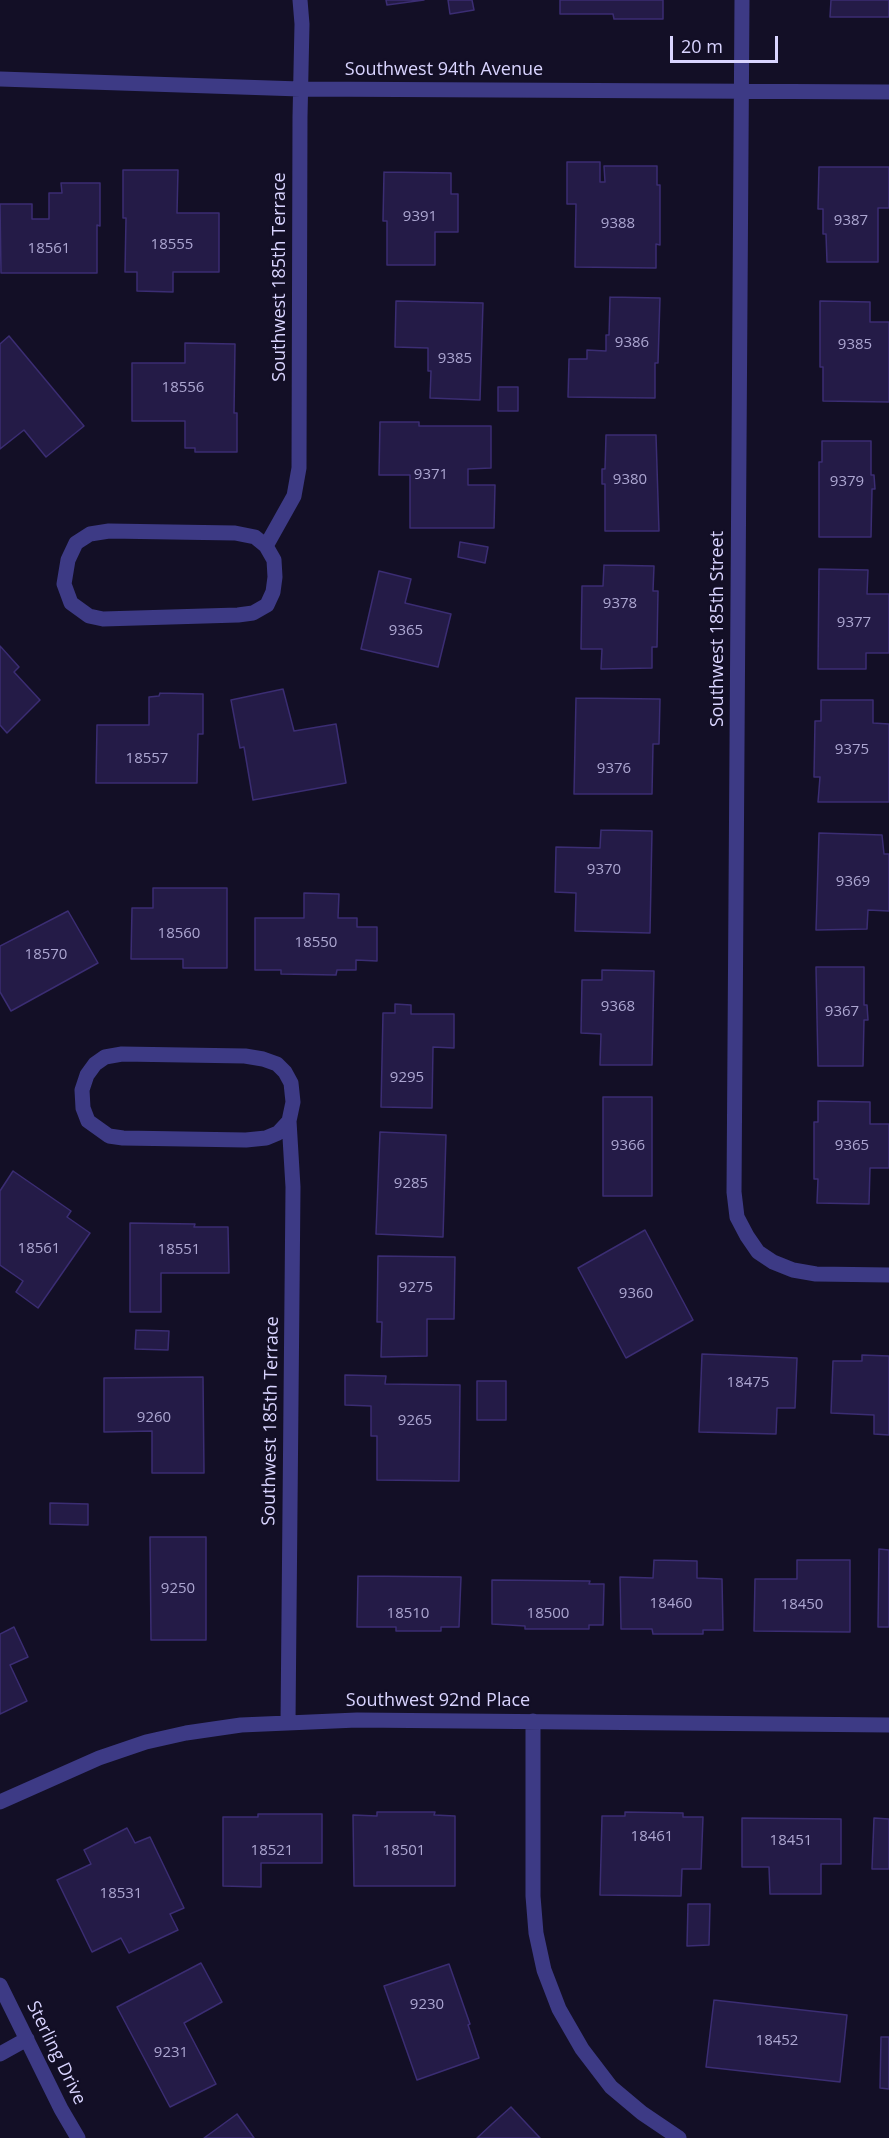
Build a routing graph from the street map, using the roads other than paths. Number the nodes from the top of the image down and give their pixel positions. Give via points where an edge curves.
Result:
1 (300, 0) edge
2 (742, 0) edge
3 (0, 80) edge
4 (300, 89) junction
5 (742, 90) junction
6 (889, 92) edge
7 (266, 546) junction
8 (289, 1120) junction
9 (889, 1275) edge
10 (533, 1721) junction
11 (288, 1722) junction
12 (889, 1725) edge
13 (0, 1802) edge
14 (0, 1985) edge
15 (27, 2039) junction
16 (0, 2054) edge
17 (78, 2138) edge
18 (679, 2138) edge

1 - 4 street, Southwest 185th Terrace
2 - 5 street, Southwest 185th Street
3 - 4 street, Southwest 94th Avenue
4 - 5 street, Southwest 94th Avenue
4 - 7 street, Southwest 185th Terrace via 300,468 294,496
5 - 6 street, Southwest 94th Avenue
5 - 9 street, Southwest 185th Street via 734,1192 737,1217 758,1252 793,1270
7 - 7 street via 255,537 235,533 90,534 76,543 64,584 70,603 88,616 103,620 253,613 267,605 273,592 274,560
8 - 8 street, Southwest 185th Terrace via 293,1102 285,1072 277,1064 245,1056 105,1057 87,1075 82,1090 88,1121 109,1136 246,1140 266,1138
8 - 11 street, Southwest 185th Terrace via 293,1187
10 - 11 street, Southwest 92nd Place
10 - 12 street, Southwest 92nd Place
10 - 18 street via 533,1896 544,1970 559,2009 610,2087
11 - 13 street, Southwest 92nd Place via 241,1725 146,1742 99,1758
14 - 15 street, Sterling Drive
15 - 16 street
15 - 17 street, Sterling Drive

